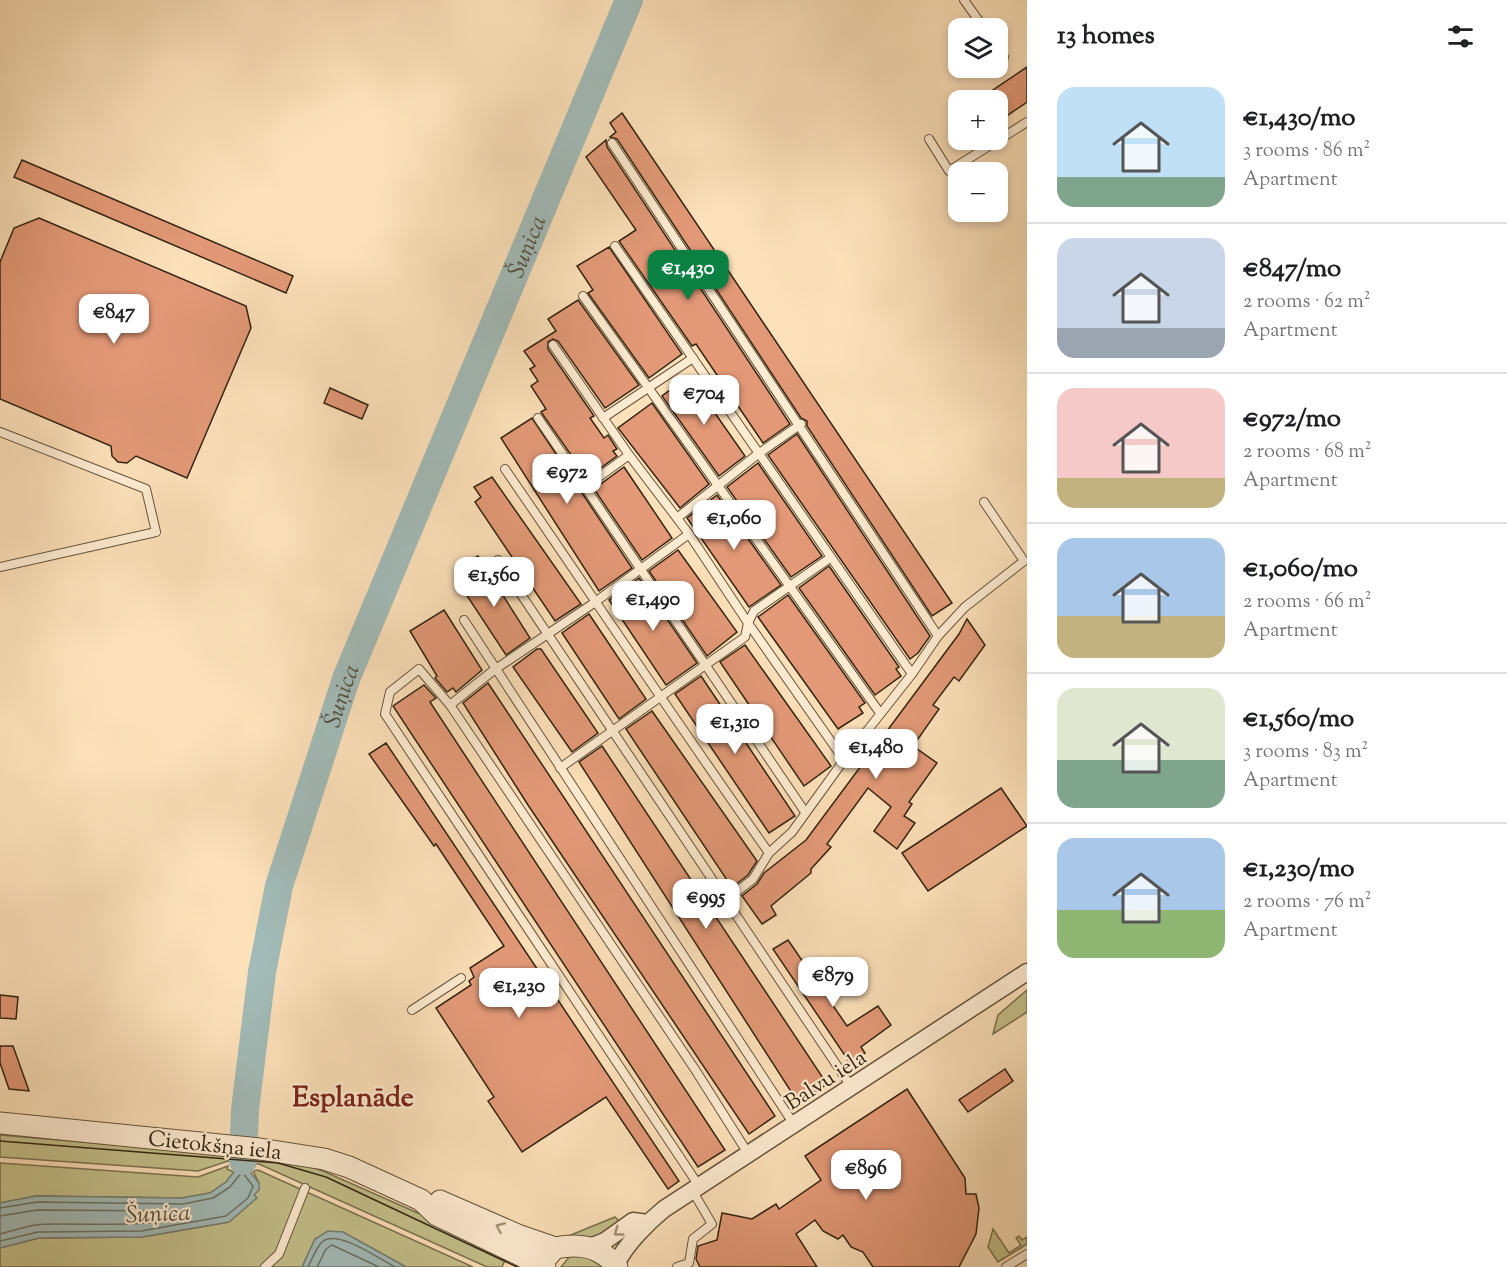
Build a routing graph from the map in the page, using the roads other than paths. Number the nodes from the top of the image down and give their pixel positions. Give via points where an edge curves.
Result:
1 (963, 0) edge
2 (976, 18) edge
3 (1027, 122) edge
4 (929, 140) dead end
5 (612, 142) dead end
6 (615, 246) dead end
7 (583, 296) dead end
8 (553, 345) dead end
9 (693, 358) junction
10 (648, 387) junction
11 (538, 418) dead end
12 (603, 418) junction
13 (801, 424) junction
14 (0, 432) edge
15 (758, 454) junction
16 (629, 455) junction
17 (505, 469) dead end
18 (585, 487) junction
19 (718, 487) junction
20 (984, 502) dead end
21 (677, 518) junction
22 (689, 534) junction
23 (830, 558) junction
24 (498, 560) dead end
25 (0, 567) edge
26 (641, 568) junction
27 (789, 587) junction
28 (596, 601) junction
29 (464, 620) dead end
30 (748, 623) junction
31 (548, 634) junction
32 (938, 636) junction
33 (708, 666) junction
34 (494, 670) junction
35 (912, 674) junction
36 (659, 698) junction
37 (450, 705) junction
38 (880, 713) junction
39 (612, 731) junction
40 (844, 760) junction
41 (560, 768) junction
42 (805, 812) junction
43 (769, 854) junction
44 (725, 901) junction
45 (1027, 972) edge
46 (461, 978) dead end
47 (412, 1010) dead end
48 (852, 1088) junction
49 (0, 1115) edge
50 (0, 1123) edge
51 (23, 1124) junction
52 (795, 1126) junction
53 (749, 1156) junction
54 (305, 1188) dead end
55 (695, 1188) junction
56 (647, 1222) junction
57 (590, 1247) junction
58 (1027, 1254) edge
59 (548, 1261) edge
60 (616, 1266) edge
61 (265, 1267) edge
62 (677, 1267) edge
63 (1005, 1267) edge

1 - 2 lane
3 - 4 lane via 949,171
5 - 13 lane
6 - 9 lane
7 - 10 lane
8 - 12 lane
9 - 10 lane
9 - 15 lane
10 - 12 lane
10 - 19 lane
11 - 18 lane
12 - 16 lane
13 - 15 lane
13 - 32 lane
14 - 25 lane via 146,489 156,532
15 - 19 lane
15 - 23 lane
16 - 18 lane
16 - 21 lane
17 - 28 lane
18 - 26 lane
19 - 21 lane
19 - 27 lane
20 - 32 lane via 1024,561 965,607
21 - 22 lane
22 - 26 lane
22 - 30 lane
23 - 27 lane
23 - 35 lane
24 - 31 lane
26 - 28 lane
26 - 33 lane
27 - 30 lane via 754,611
27 - 38 lane
28 - 31 lane
28 - 36 lane
29 - 34 lane
30 - 33 lane via 745,637
30 - 40 lane
31 - 34 lane
31 - 39 lane
32 - 35 lane
33 - 36 lane
33 - 42 lane
34 - 37 lane
34 - 41 lane
35 - 38 lane
36 - 39 lane
36 - 43 lane
37 - 53 lane
37 - 55 lane via 419,669 390,692 385,714
38 - 40 lane
39 - 41 lane
39 - 44 lane
40 - 42 lane
41 - 52 lane
42 - 43 lane via 792,832
43 - 44 lane via 753,879
44 - 48 lane
45 - 48 street, Balvu iela
46 - 47 lane
48 - 52 street, Balvu iela
49 - 51 street
50 - 51 street, Cietokšņa iela
51 - 59 street, Cietokšņa iela via 297,1153 349,1167 421,1200 444,1202 520,1236
52 - 53 street, Balvu iela
53 - 55 street, Balvu iela
54 - 61 lane via 279,1254
55 - 56 street, Balvu iela
55 - 62 lane via 712,1224 693,1239 689,1263
56 -> 57 street, Balvu iela via 633,1221
56 - 60 street, Balvu iela
57 - 59 street via 572,1245
57 - 60 street
58 - 63 lane

